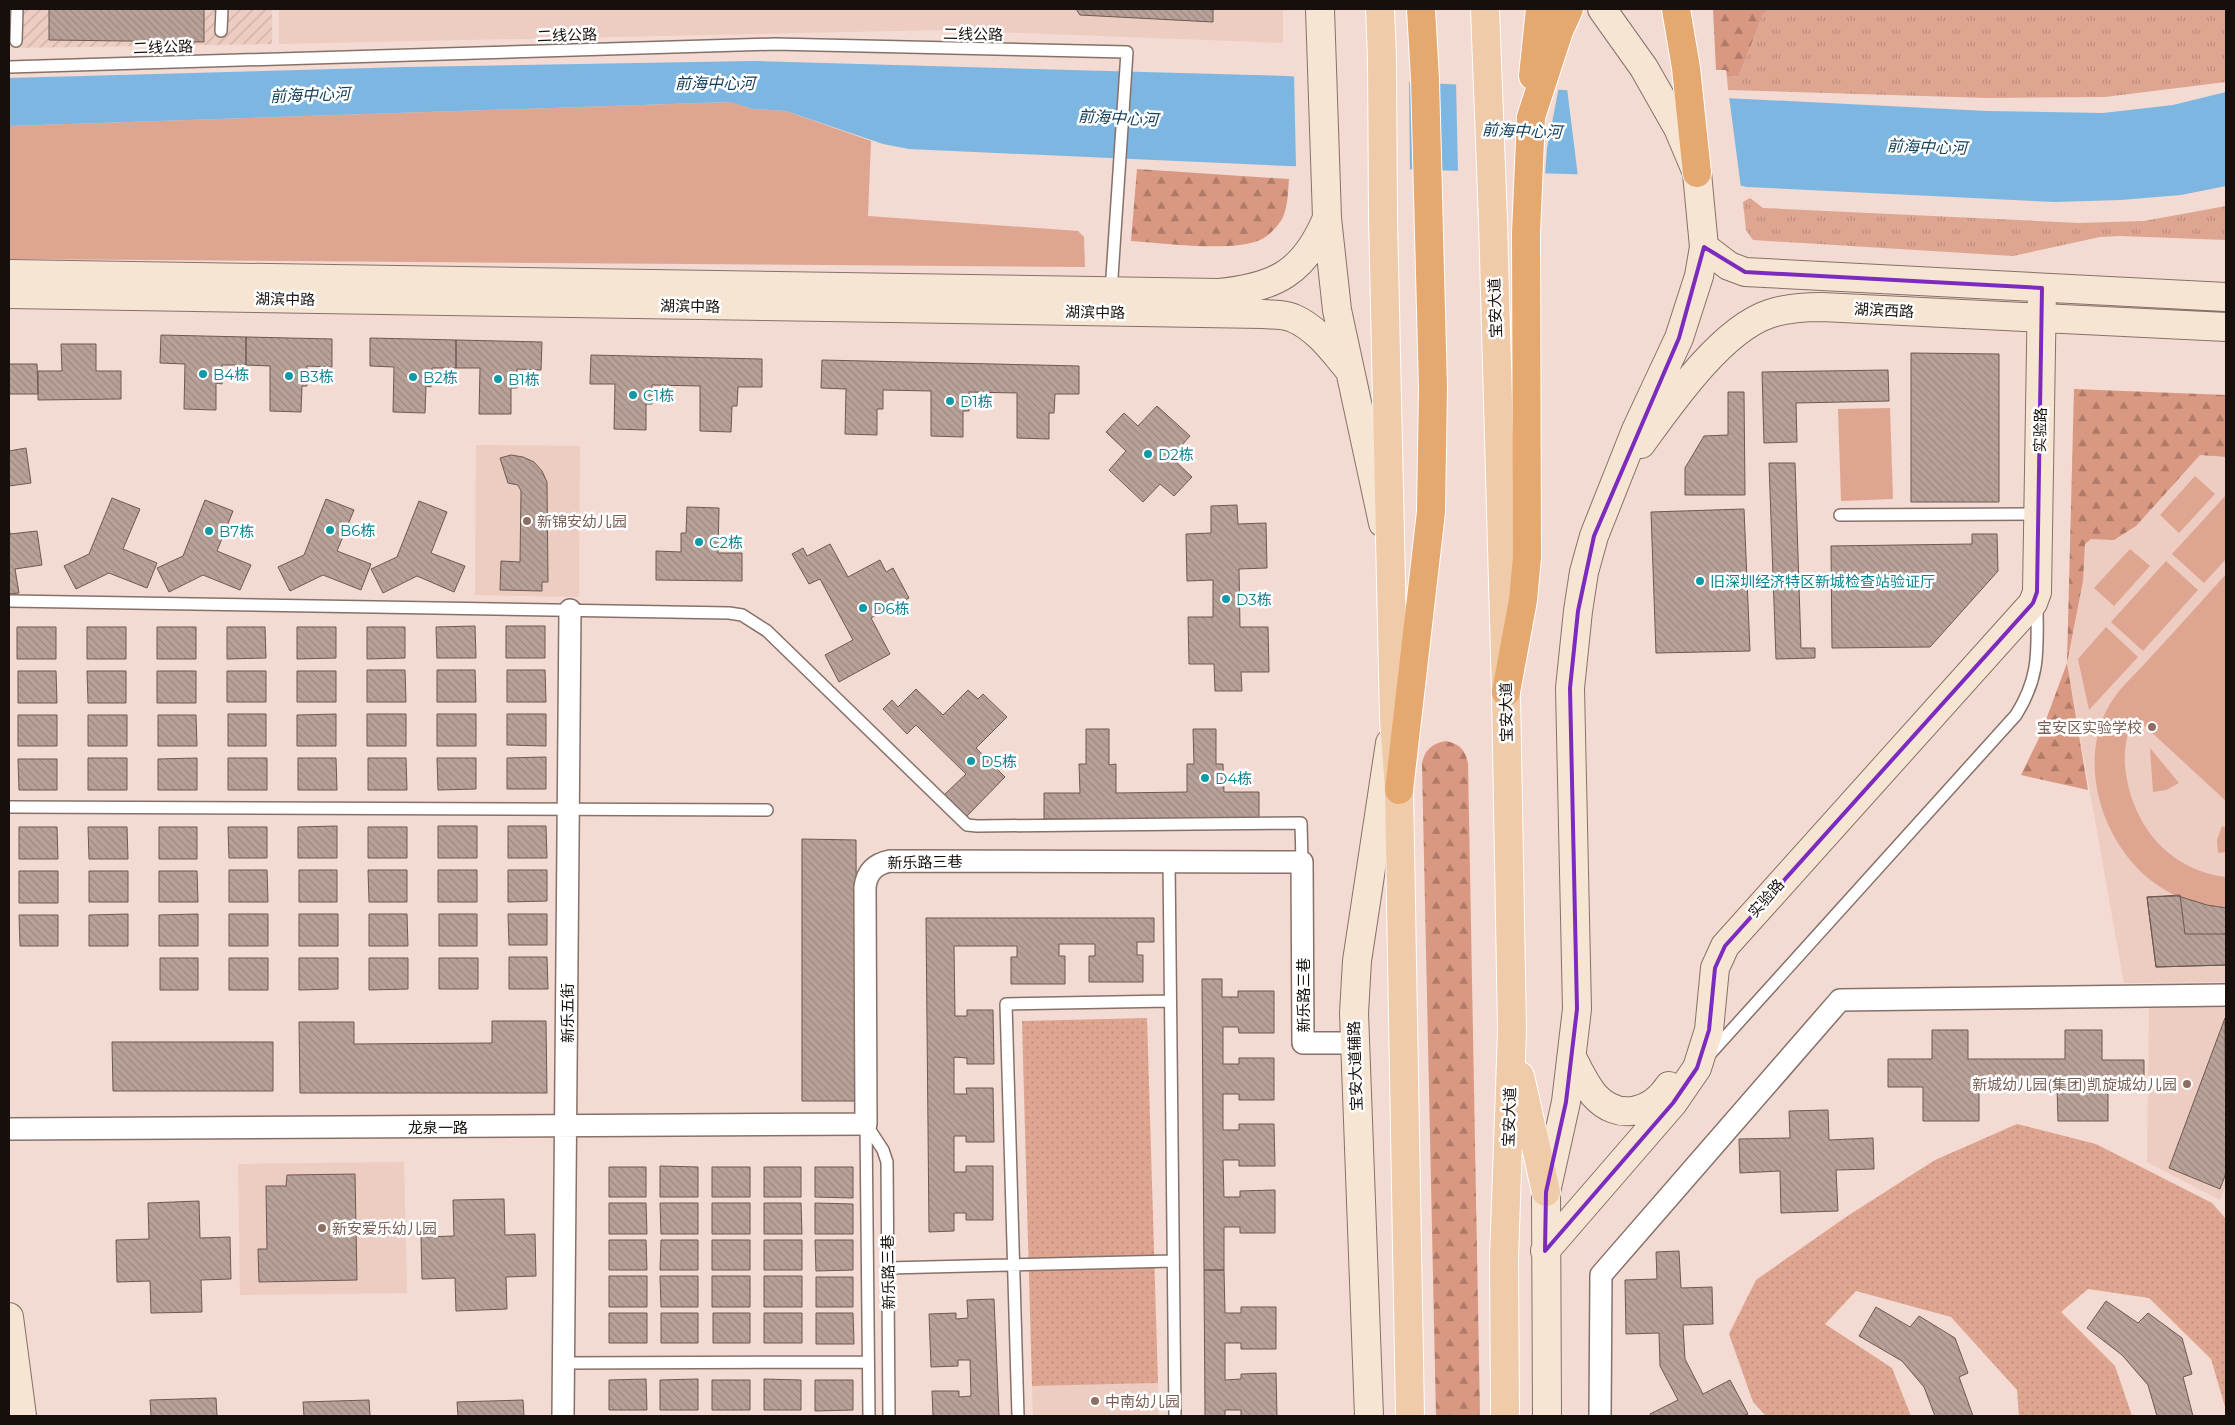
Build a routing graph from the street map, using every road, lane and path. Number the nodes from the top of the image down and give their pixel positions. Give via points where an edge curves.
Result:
1 (16, 9) edge
2 (222, 9) edge
3 (1320, 9) edge
4 (1329, 9) edge
5 (1380, 9) edge
6 (1421, 9) edge
7 (1485, 9) edge
8 (1540, 9) edge
9 (1569, 9) edge
10 (1602, 9) edge
11 (1676, 9) edge
12 (222, 31) dead end
13 (16, 41) dead end
14 (1322, 51) junction
15 (9, 67) edge
16 (1530, 117) junction
17 (1697, 173) junction
18 (1327, 217) junction
19 (1704, 240) junction
20 (9, 274) edge
21 (1873, 280) junction
22 (2042, 288) junction
23 (1111, 292) junction
24 (9, 294) edge
25 (2226, 297) edge
26 (1174, 303) junction
27 (1869, 309) junction
28 (2042, 318) junction
29 (2226, 327) edge
30 (1350, 372) junction
31 (1617, 478) junction
32 (2038, 514) junction
33 (1840, 515) dead end
34 (1391, 559) junction
35 (2037, 583) junction
36 (9, 601) edge
37 (570, 610) junction
38 (1506, 692) junction
39 (1394, 719) junction
40 (1399, 790) junction
41 (9, 807) edge
42 (568, 809) junction
43 (766, 810) dead end
44 (1169, 862) junction
45 (1302, 862) junction
46 (2226, 995) edge
47 (1170, 1000) junction
48 (1512, 1031) junction
49 (1354, 1043) junction
50 (1573, 1058) junction
51 (1697, 1068) junction
52 (866, 1124) junction
53 (566, 1126) junction
54 (9, 1129) edge
55 (1546, 1192) junction
56 (1545, 1251) junction
57 (1173, 1261) junction
58 (1013, 1265) junction
59 (888, 1268) junction
60 (9, 1317) edge
61 (12, 1360) edge
62 (868, 1362) junction
63 (564, 1363) junction
64 (22, 1416) edge
65 (563, 1416) edge
66 (869, 1416) edge
67 (889, 1416) edge
68 (1018, 1416) edge
69 (1175, 1416) edge
70 (1369, 1416) edge
71 (1410, 1416) edge
72 (1505, 1416) edge
73 (1547, 1416) edge
74 (1600, 1416) edge

1 - 13 lane
2 - 12 lane
3 - 14 main road
4 - 14 main road
5 - 34 main road
6 - 40 highway via 1433,388 1432,512
7 - 38 main road, 宝安大道
8 - 16 highway
9 - 16 highway
10 - 17 main road via 1665,102
11 - 17 highway
14 - 18 main road
15 - 23 lane, 二线公路 via 775,44 1126,57
16 - 38 highway via 1526,233 1527,557 1523,600
17 - 19 main road
18 - 26 main road, 湖滨中路 via 1306,255 1295,268 1274,281 1243,291
18 - 30 main road via 1337,310
19 - 21 main road, 湖滨西路 via 1729,266 1745,272
19 - 31 main road via 1699,276 1682,330
20 - 23 main road, 湖滨中路
21 - 22 main road, 湖滨西路
21 - 27 main road via 1862,283 1857,293 1861,305
22 - 25 main road, 湖滨西路
22 - 28 main road, 实验路
23 - 26 main road, 湖滨中路
24 - 26 main road, 湖滨中路
26 - 30 main road, 湖滨中路 via 1292,318 1318,335
27 - 28 main road, 湖滨西路
27 - 31 main road, 湖滨西路 via 1801,308 1768,314 1742,328 1702,366
28 - 29 main road, 湖滨西路
28 - 32 main road, 实验路
30 - 34 main road
31 - 50 main road via 1584,572 1570,688 1577,982
32 - 33 lane
32 - 35 main road, 实验路
34 - 39 main road
35 - 50 main road, 实验路 via 1715,928 1698,964 1688,1050 1659,1098 1641,1110 1631,1112 1611,1108 1594,1095
35 - 51 main road, 实验路 via 2033,603 2026,612 1725,946 1715,968 1709,1030
35 - 51 lane via 2036,670 2026,699 2016,715
36 - 37 lane
37 - 42 street, 新乐五街
37 - 45 lane via 742,615 753,621 967,825 1302,824
38 - 48 main road, 宝安大道
39 - 40 main road
39 - 49 main road, 宝安大道辅路 via 1357,961
40 - 71 main road
41 - 42 lane
42 - 43 lane
42 - 53 street, 新乐五街
44 - 45 street, 新乐路三巷
44 - 47 lane
44 - 52 street, 新乐路三巷 via 890,861 875,866 865,887
45 - 49 street, 新乐路三巷 via 1303,1043
46 - 74 street via 1840,1000 1601,1275
47 - 57 lane
47 - 58 lane via 1006,1004
48 - 55 main road
48 - 72 main road, 宝安大道 via 1504,1257
49 - 70 main road, 宝安大道辅路
50 - 55 main road
51 - 56 main road, 实验路 via 1673,1103
52 - 53 street, 龙泉一路
52 - 59 lane, 新乐路三巷 via 886,1159
52 - 62 lane
53 - 54 street, 龙泉一路
53 - 63 street, 新乐五街
55 - 56 main road
56 - 73 main road
57 - 58 lane
57 - 69 lane
58 - 59 lane
58 - 68 lane
59 - 67 lane, 新乐路三巷
60 - 61 main road
61 - 64 main road
62 - 63 lane
62 - 66 lane
63 - 65 street, 新乐五街

